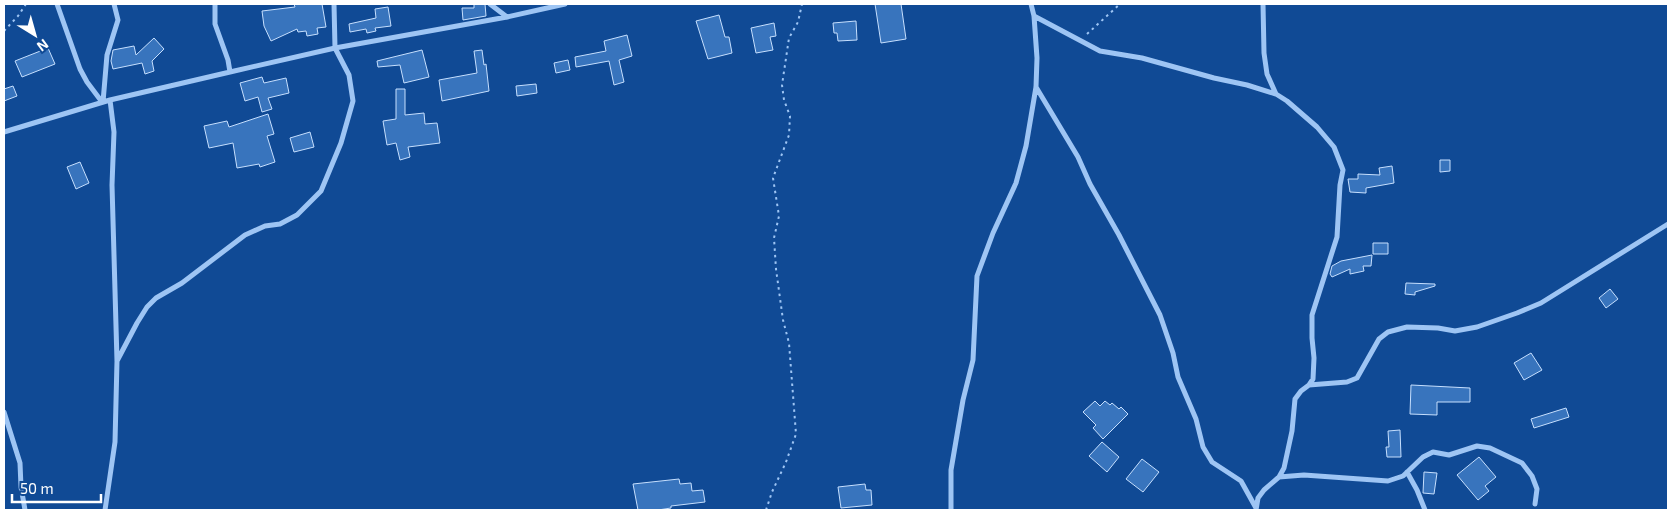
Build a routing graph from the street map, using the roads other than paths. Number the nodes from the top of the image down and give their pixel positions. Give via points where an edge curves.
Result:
1 (57, 4) edge
2 (114, 4) edge
3 (215, 4) edge
4 (334, 4) edge
5 (490, 4) edge
6 (566, 4) edge
7 (1031, 4) edge
8 (1263, 4) edge
9 (1034, 16) junction
10 (507, 17) junction
11 (335, 48) junction
12 (230, 72) junction
13 (1036, 87) junction
14 (1276, 94) junction
15 (110, 100) junction
16 (103, 102) junction
17 (4, 132) edge
18 (1668, 224) edge
19 (117, 361) junction
20 (1309, 385) junction
21 (4, 412) edge
22 (1407, 472) junction
23 (1279, 477) junction
24 (1536, 504) dead end
25 (1256, 509) edge
26 (26, 510) edge
27 (105, 510) edge
28 (950, 510) edge
29 (1425, 510) edge

1 - 16 street via 80,69
2 - 16 street via 118,20 107,55
3 - 12 street via 215,24
4 - 11 street
5 - 10 street
6 - 10 street
7 - 9 street
8 - 14 street via 1267,74
9 - 13 street
9 - 14 street via 1100,51 1142,58
10 - 11 street
11 - 12 street
11 - 19 street via 349,75 353,102 321,192 298,215 245,234 182,283 156,298 137,323
12 - 15 street
13 - 25 street via 1078,157 1160,315 1203,447 1212,462 1241,481
13 - 28 street via 1016,183 977,276 973,360 951,470
14 - 20 street via 1317,128 1334,147 1343,170 1337,237 1312,315 1313,379
15 - 16 street
15 - 19 street via 114,132 112,185
16 - 17 street
18 - 20 street via 1541,303 1477,327 1455,331 1407,327 1388,332 1379,339 1357,378 1347,382
19 - 27 street via 115,442
20 - 23 street via 1296,399 1284,468
21 - 26 street via 20,463
22 - 23 street via 1388,481 1304,475
22 - 24 street via 1433,452 1449,454 1477,446 1490,448 1522,463 1537,489
22 - 29 street
23 - 25 street via 1258,498

